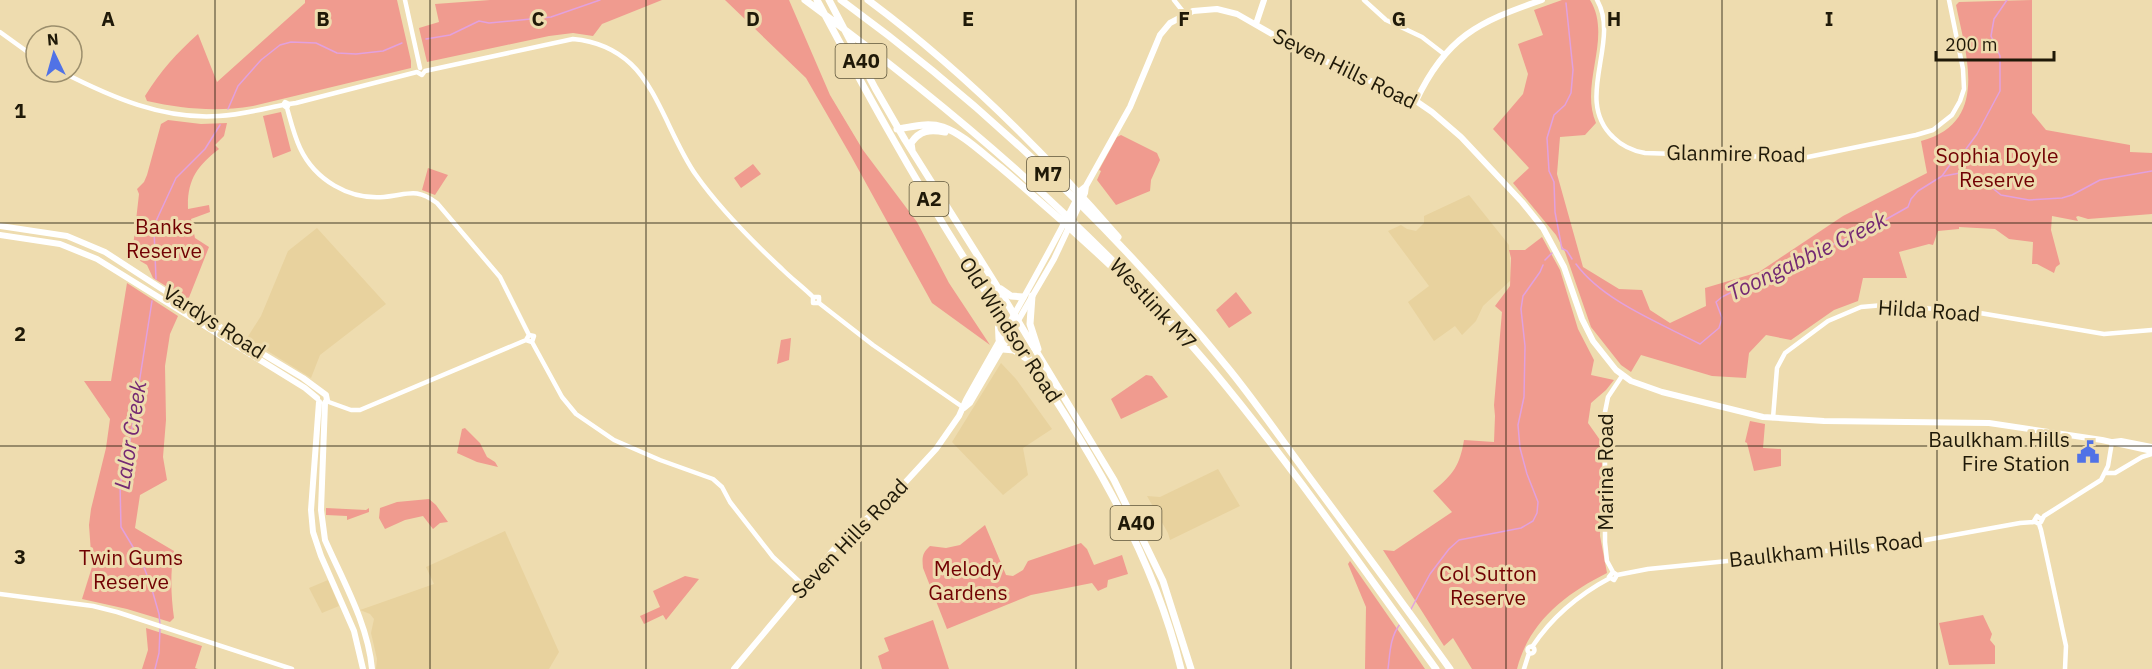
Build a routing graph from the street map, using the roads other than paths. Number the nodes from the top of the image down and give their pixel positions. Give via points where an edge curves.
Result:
1 (405, 0) edge
2 (806, 0) edge
3 (817, 0) edge
4 (829, 0) edge
5 (842, 0) edge
6 (868, 0) edge
7 (1174, 0) edge
8 (1264, 0) edge
9 (1364, 0) edge
10 (1542, 0) edge
11 (1597, 0) edge
12 (1949, 0) edge
13 (1185, 14) junction
14 (1256, 24) junction
15 (0, 32) edge
16 (24, 49) edge
17 (1444, 54) junction
18 (421, 70) junction
19 (84, 82) edge
20 (1416, 101) junction
21 (286, 106) junction
22 (881, 119) junction
23 (899, 129) junction
24 (981, 152) junction
25 (913, 153) junction
26 (0, 226) edge
27 (0, 235) edge
28 (1060, 236) junction
29 (1057, 251) junction
30 (1048, 255) junction
31 (995, 283) junction
32 (163, 289) junction
33 (1140, 290) junction
34 (1032, 296) junction
35 (1023, 297) junction
36 (994, 304) junction
37 (177, 310) junction
38 (1013, 315) junction
39 (1187, 319) junction
40 (1018, 322) junction
41 (1007, 326) junction
42 (2152, 330) edge
43 (1012, 333) junction
44 (529, 339) junction
45 (999, 339) junction
46 (1003, 348) junction
47 (1030, 361) junction
48 (1611, 364) junction
49 (1045, 366) junction
50 (1622, 376) junction
51 (1638, 383) junction
52 (322, 400) junction
53 (964, 408) junction
54 (1773, 418) junction
55 (2112, 442) junction
56 (2152, 451) edge
57 (2106, 473) junction
58 (2038, 522) junction
59 (1615, 574) junction
60 (803, 585) junction
61 (0, 594) edge
62 (1184, 644) junction
63 (1176, 648) junction
64 (292, 669) edge
65 (363, 669) edge
66 (372, 669) edge
67 (734, 669) edge
68 (1181, 669) edge
69 (1191, 669) edge
70 (1436, 669) edge
71 (1450, 669) edge
72 (1524, 669) edge
73 (2065, 669) edge

1 - 18 street
2 - 33 highway, Westlink M7 / M7 via 884,58 1030,180
3 - 22 highway, Old Windsor Road / A2
4 - 23 highway, Old Windsor Road / A40
5 - 39 highway, Westlink M7 / M7 via 956,89 1071,196
6 - 39 highway via 967,81 1041,152
7 - 13 street
8 - 14 main road
9 - 17 street via 1386,20 1422,37
10 - 17 main road via 1484,22
11 - 12 street, Glanmire Road via 1604,28 1596,102 1603,126 1618,141 1645,153 1793,158 1916,135 1933,130 1948,119 1960,102 1964,83
13 - 14 main road, Seven Hills Road via 1203,9 1223,10
13 - 28 main road, Seven Hills Road via 1160,35 1130,107
14 - 20 main road, Seven Hills Road via 1298,49
15 - 16 street
17 - 20 main road
18 - 21 street
18 - 53 street via 573,39 614,51 644,79 687,161 712,196 813,297 813,303 819,303
19 - 21 street via 125,101 182,115 220,116
20 - 48 main road, Seven Hills Road via 1461,137 1547,234 1587,330
21 - 44 street via 301,151 313,169 334,186 371,197 418,192 437,203 500,277
22 - 23 highway via 891,129
22 - 36 highway, Old Windsor Road / A2
23 - 24 highway via 940,126
23 - 25 highway, Old Windsor Road / A40
24 - 25 highway via 951,134 934,130 917,135 911,145
24 - 33 highway
25 - 31 highway, Old Windsor Road / A40
26 - 32 main road, Vardys Road via 85,243
27 - 37 main road, Vardys Road via 74,248
28 - 29 main road, Seven Hills Road
28 - 30 main road, Seven Hills Road
29 - 30 main road
29 - 34 main road, Seven Hills Road
30 - 35 main road, Seven Hills Road
31 - 35 highway via 1011,296
31 - 38 highway, Old Windsor Road / A40
32 - 37 main road via 158,289 157,294
32 - 52 main road, Vardys Road via 303,378
33 - 70 highway, Westlink M7 / M7 via 1256,422
34 - 40 main road, Seven Hills Road
34 - 49 highway via 1030,326
35 - 38 main road, Seven Hills Road
36 - 41 highway, Old Windsor Road / A2
36 - 45 highway
37 - 52 main road, Vardys Road
38 - 40 highway, Old Windsor Road / A40
38 - 41 main road, Seven Hills Road
39 - 71 highway, Westlink M7 / M7 via 1229,369
40 - 43 main road, Seven Hills Road
40 - 49 highway, Old Windsor Road / A40
41 - 43 highway, Old Windsor Road / A2
41 - 45 main road, Seven Hills Road
42 - 54 street, Hilda Road via 2104,334 1967,312 1884,305 1861,308 1829,320 1785,353 1777,368
43 - 46 main road, Seven Hills Road
43 - 47 highway, Old Windsor Road / A2
44 - 52 street via 360,410
44 - 60 street via 576,414 614,440 714,479 764,546
45 - 53 main road, Seven Hills Road
46 - 47 highway
46 - 53 main road, Seven Hills Road
47 - 63 highway, Old Windsor Road / A2 via 1096,463 1125,517 1156,586
48 - 50 main road, Seven Hills Road
48 - 51 main road, Seven Hills Road
49 - 62 highway, Old Windsor Road / A40 via 1125,501 1163,581
50 - 51 main road, Seven Hills Road
50 - 59 street, Marina Road via 1608,397 1605,412 1605,542 1607,561
51 - 54 main road, Seven Hills Road
52 - 65 main road via 311,510 313,532 354,631
52 - 66 main road via 322,529 354,604
53 - 60 main road, Seven Hills Road via 929,457 835,548
54 - 55 main road, Seven Hills Road via 1989,423
55 - 56 main road, Seven Hills Road
55 - 57 street
56 - 57 street, Baulkham Hills Road via 2115,473
57 - 58 street, Baulkham Hills Road
58 - 59 street, Baulkham Hills Road via 1915,542
58 - 73 street via 2066,646
59 - 72 street, Baulkham Hills Road via 1615,579 1591,589 1565,608 1532,647 1534,652 1529,653
60 - 67 main road, Seven Hills Road
61 - 64 street via 93,606
62 - 63 highway
62 - 69 highway, Old Windsor Road / A40
63 - 68 highway, Old Windsor Road / A2

